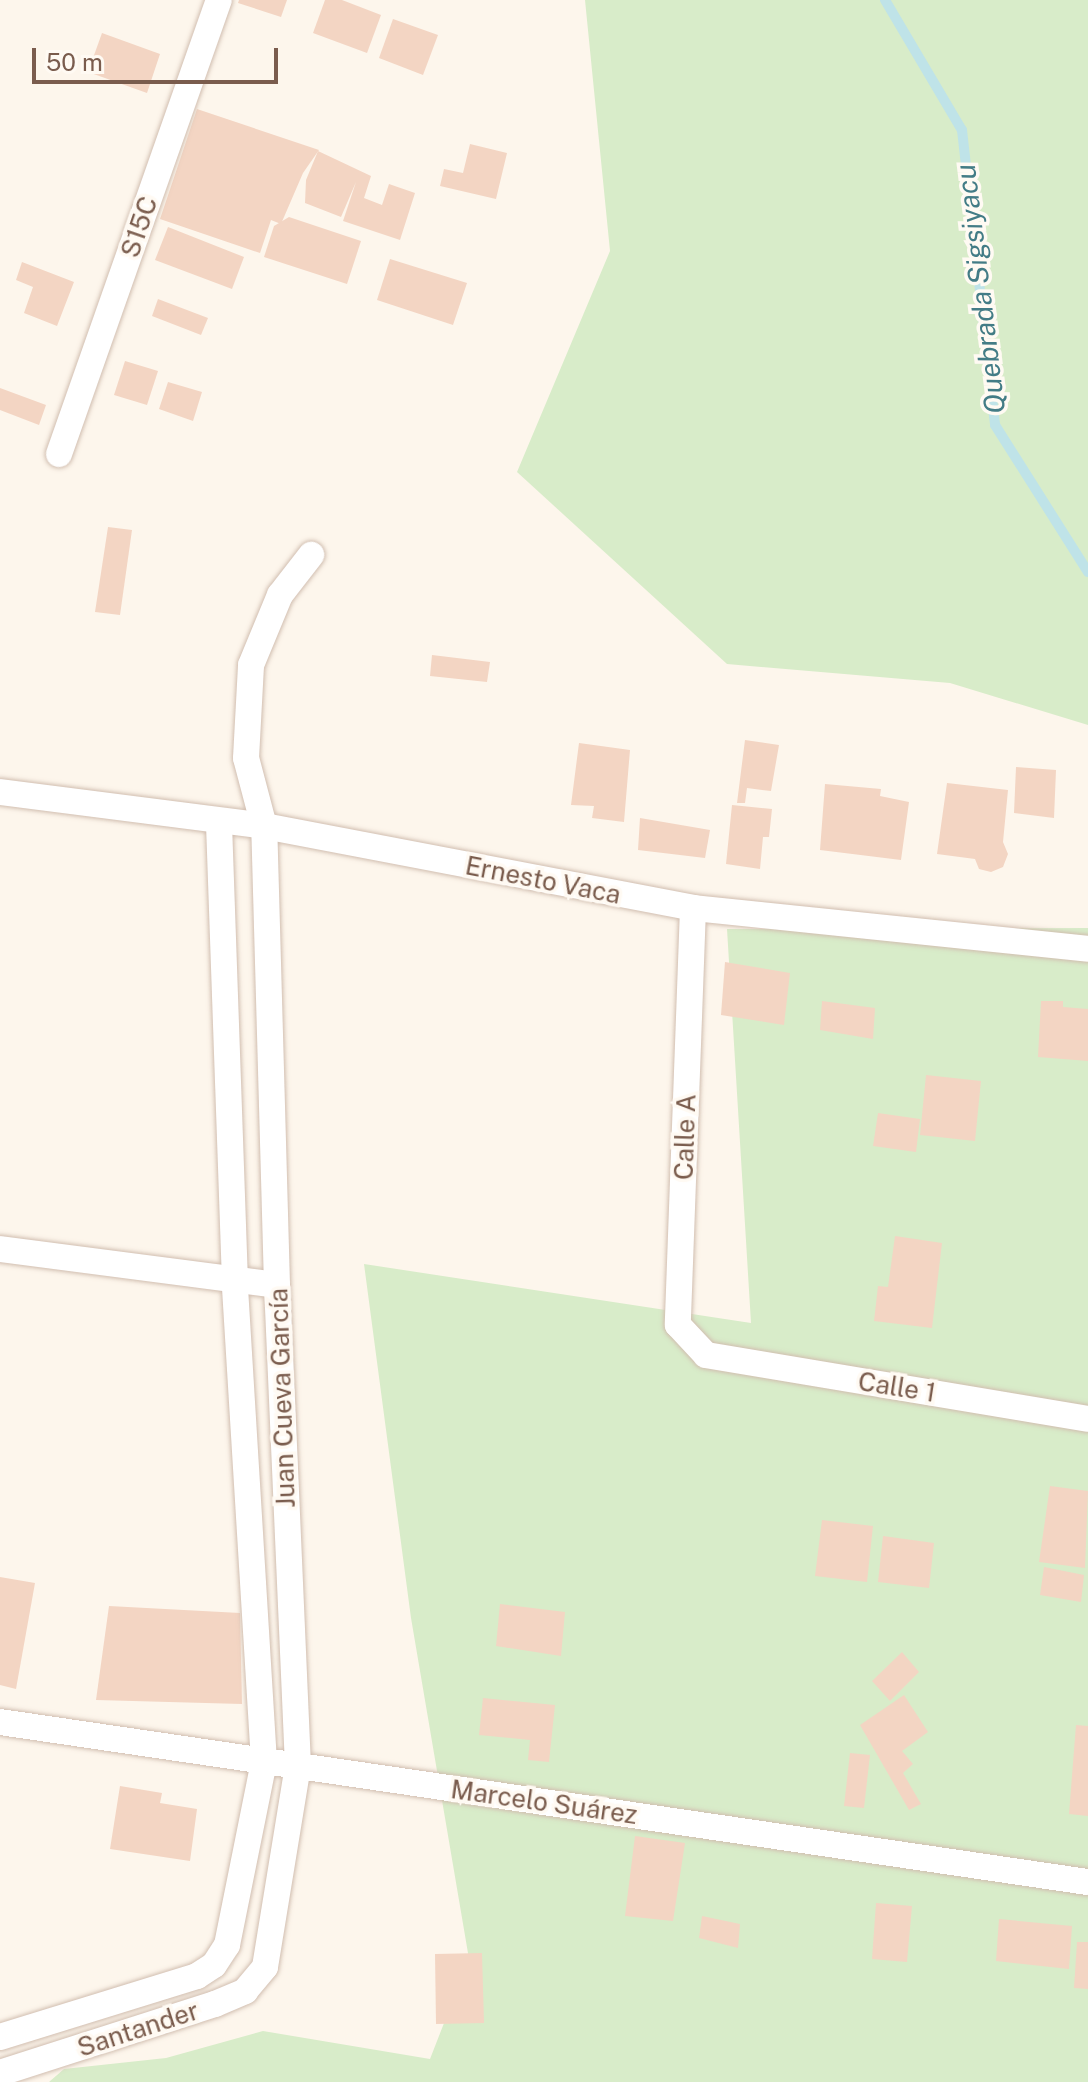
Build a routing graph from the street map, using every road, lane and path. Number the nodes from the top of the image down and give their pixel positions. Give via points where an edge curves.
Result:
1 (219, 0) edge
2 (59, 454) dead end
3 (311, 555) dead end
4 (0, 792) edge
5 (219, 823) junction
6 (264, 826) junction
7 (693, 908) junction
8 (1088, 949) edge
9 (0, 1249) edge
10 (235, 1282) junction
11 (277, 1285) junction
12 (706, 1355) joint
13 (1088, 1419) edge
14 (0, 1722) edge
15 (264, 1762) junction
16 (298, 1766) junction
17 (1088, 1882) edge
18 (227, 1945) joint
19 (265, 1967) joint
20 (0, 2037) edge
21 (0, 2073) edge

1 - 2 street, S15C
3 - 6 street, Juan Cueva García via 280,595 251,665 246,758
4 - 5 street, Ernesto Vaca
5 - 6 street, Ernesto Vaca
5 - 10 street, Juan Cueva García
6 - 7 street, Ernesto Vaca
6 - 11 street, Juan Cueva García
7 - 8 street, Ernesto Vaca
7 - 12 street, Calle A via 678,1325
9 - 10 street
10 - 11 street
10 - 15 street, Juan Cueva García
11 - 16 street, Juan Cueva García
12 - 13 street, Calle 1
14 - 15 street, Marcelo Suárez
15 - 16 street, Marcelo Suárez
15 - 18 street, Juan Cueva García
16 - 17 street, Marcelo Suárez
16 - 19 street, Juan Cueva García
18 - 20 street, Santander via 214,1965 197,1976
19 - 21 street, Santander via 245,1991 215,2004

